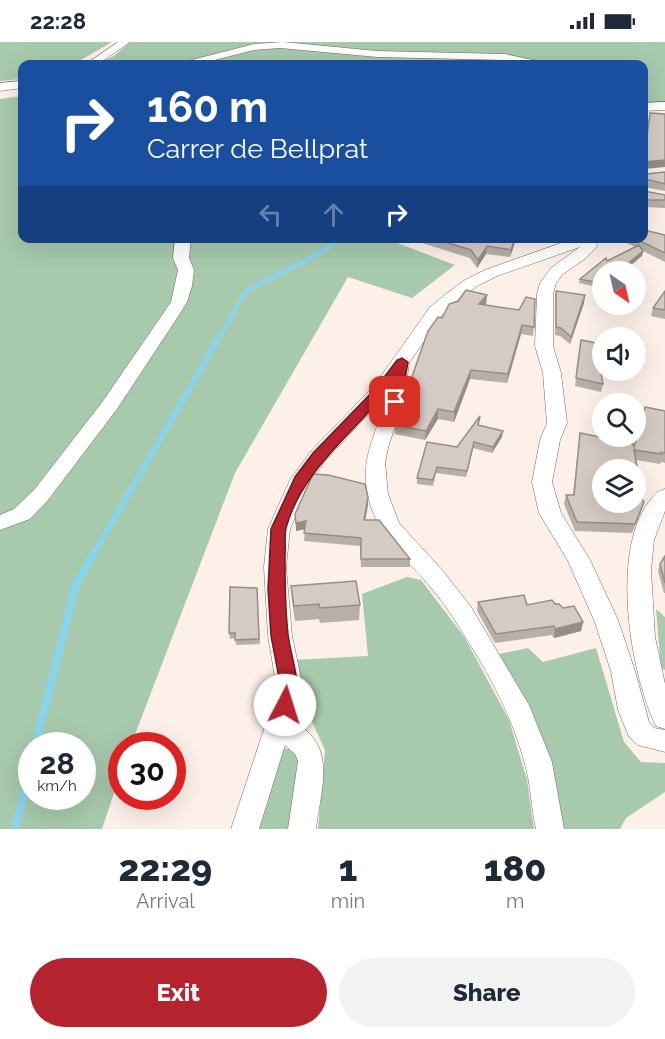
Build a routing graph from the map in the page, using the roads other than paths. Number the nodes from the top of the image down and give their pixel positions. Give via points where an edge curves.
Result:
1 (125, 42) edge
2 (499, 57) junction
3 (99, 60) edge
4 (204, 60) edge
5 (509, 60) edge
6 (524, 60) edge
7 (18, 86) edge
8 (0, 87) edge
9 (665, 106) edge
10 (648, 107) edge
11 (648, 117) edge
12 (665, 118) edge
13 (182, 243) edge
14 (577, 243) edge
15 (590, 243) edge
16 (402, 362) junction
17 (662, 500) edge
18 (0, 523) edge
19 (665, 718) edge
20 (277, 726) junction
21 (665, 741) edge
22 (245, 829) edge
23 (302, 829) edge
24 (550, 829) edge

1 - 3 street
2 - 4 street via 377,54 280,45 254,47
2 - 5 street
2 - 6 street
7 - 8 street
9 - 10 street
11 - 12 street
13 - 18 street via 184,286 169,318 110,405 41,495 22,513
14 - 16 street via 471,283 436,311
15 - 21 street via 590,247 557,271 545,294 544,346 552,373 557,423 542,482 550,513 579,560 602,610 638,729
16 - 20 street via 300,480 279,529 276,589 289,683
16 - 24 street via 395,402 376,455 383,514 393,533 463,614 516,707 533,746
17 - 19 street via 642,543 640,575 648,674
20 - 22 street
20 - 23 street via 306,747 311,761

